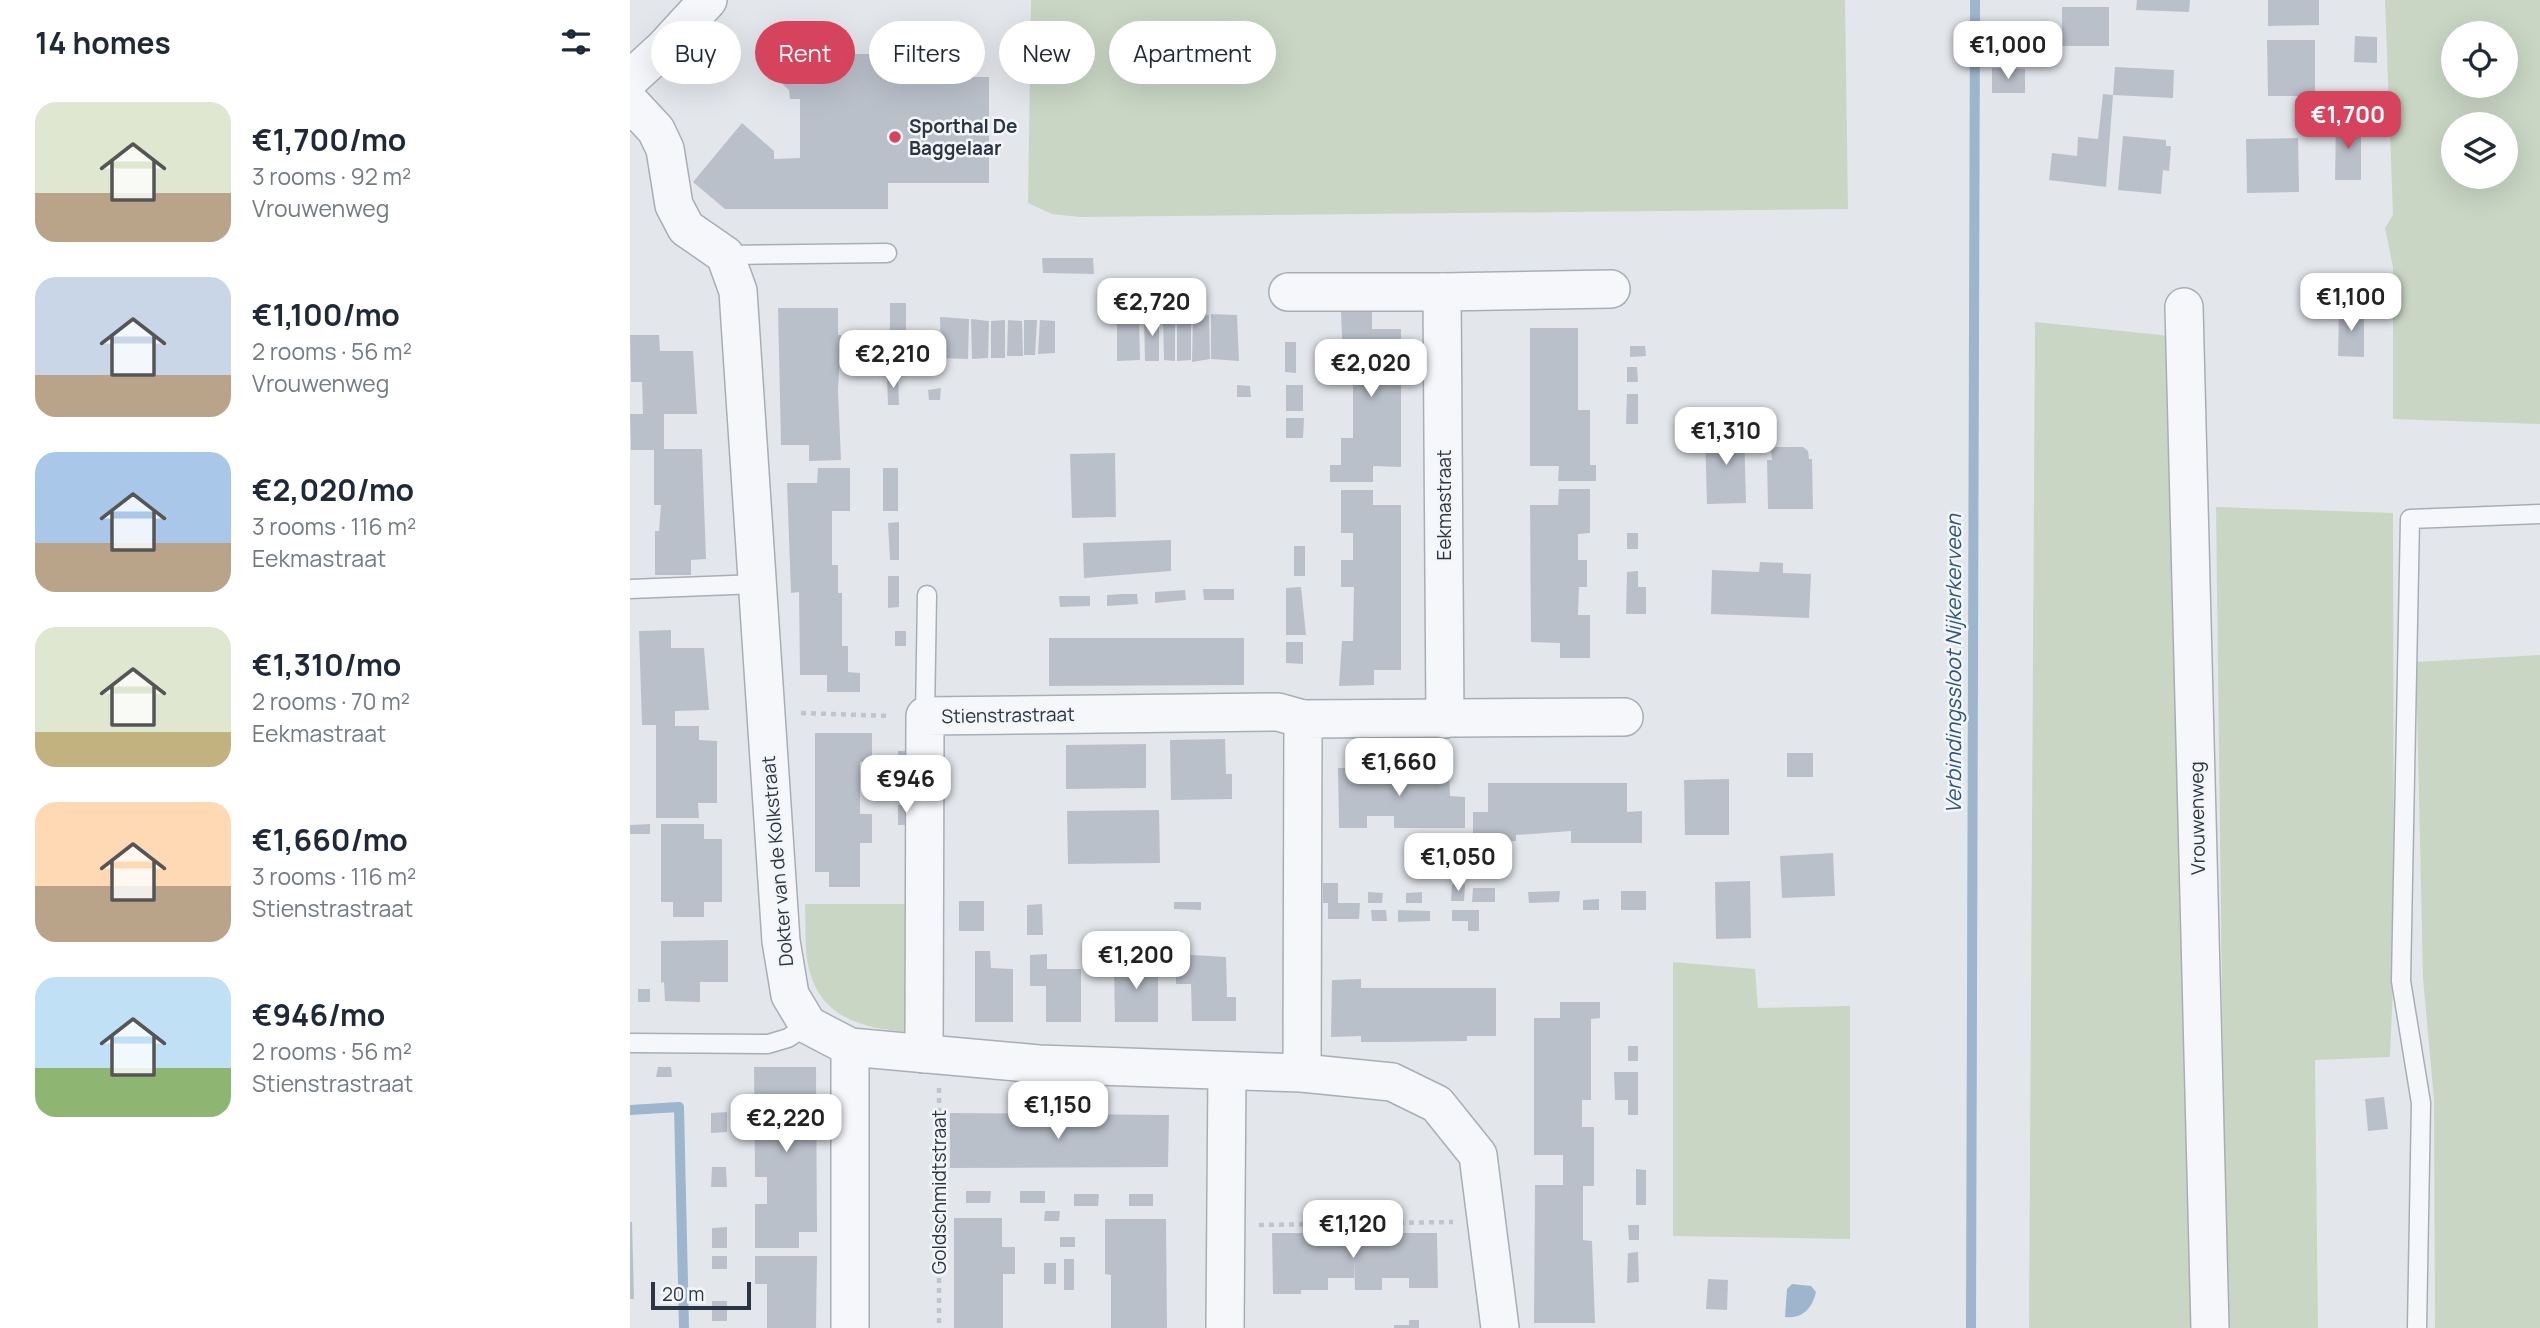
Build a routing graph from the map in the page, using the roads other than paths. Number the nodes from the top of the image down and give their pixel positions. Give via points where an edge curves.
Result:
1 (708, 0) edge
2 (630, 79) edge
3 (630, 102) edge
4 (887, 253) dead end
5 (725, 256) junction
6 (1611, 289) dead end
7 (1288, 292) dead end
8 (1442, 292) junction
9 (2184, 307) dead end
10 (2540, 514) edge
11 (757, 584) junction
12 (630, 589) edge
13 (927, 595) dead end
14 (925, 716) junction
15 (1624, 717) dead end
16 (1303, 719) junction
17 (1445, 719) junction
18 (808, 1025) junction
19 (630, 1043) edge
20 (850, 1047) junction
21 (931, 1055) junction
22 (1227, 1071) junction
23 (1302, 1073) junction
24 (850, 1328) edge
25 (1225, 1328) edge
26 (1500, 1328) edge
27 (2210, 1328) edge
28 (2417, 1328) edge

1 - 2 street
3 - 5 street via 656,130 665,149 674,205 686,228
4 - 5 lane
5 - 11 street, Dokter van de Kolkstraat via 738,291
6 - 8 street
7 - 8 street
8 - 17 street, Eekmastraat
9 - 27 street, Vrouwenweg
10 - 28 lane via 2410,519 2401,981 2421,1103
11 - 12 lane
11 - 18 street, Dokter van de Kolkstraat via 781,941 790,995
13 - 14 lane
14 - 16 street, Stienstrastraat via 1278,712
14 - 21 street, Stienstrastraat
15 - 17 street, Stienstrastraat
16 - 17 street, Stienstrastraat
16 - 23 street
18 - 19 lane via 768,1044
18 - 20 street
20 - 21 street
20 - 24 street
21 - 22 street via 1039,1065
22 - 23 street
22 - 25 street
23 - 26 street via 1392,1082 1437,1104 1478,1155

